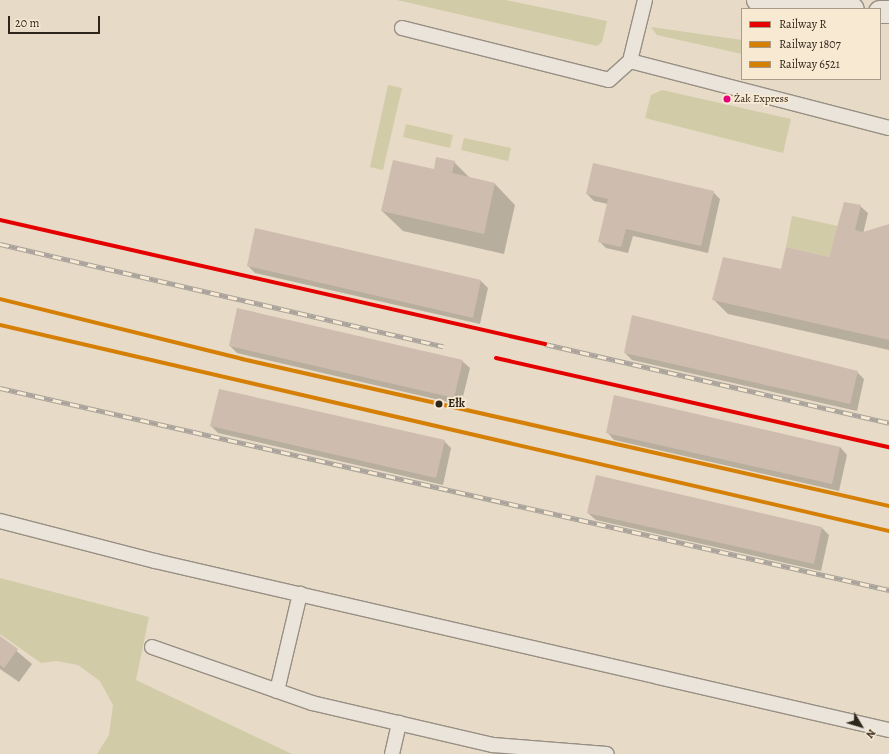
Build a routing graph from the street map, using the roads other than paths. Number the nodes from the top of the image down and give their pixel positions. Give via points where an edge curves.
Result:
1 (645, 0) edge
2 (758, 0) edge
3 (842, 8) edge
4 (402, 28) dead end
5 (630, 61) junction
6 (889, 128) edge
7 (0, 521) edge
8 (300, 594) junction
9 (152, 647) dead end
10 (277, 691) junction
11 (399, 723) junction
12 (889, 730) edge
13 (392, 754) edge
14 (607, 754) edge

1 - 5 lane
2 - 3 street
4 - 5 lane via 609,80
5 - 6 lane
7 - 8 lane
8 - 10 lane
8 - 12 lane
9 - 10 lane
10 - 11 lane via 312,703
11 - 13 lane
11 - 14 lane via 494,745

